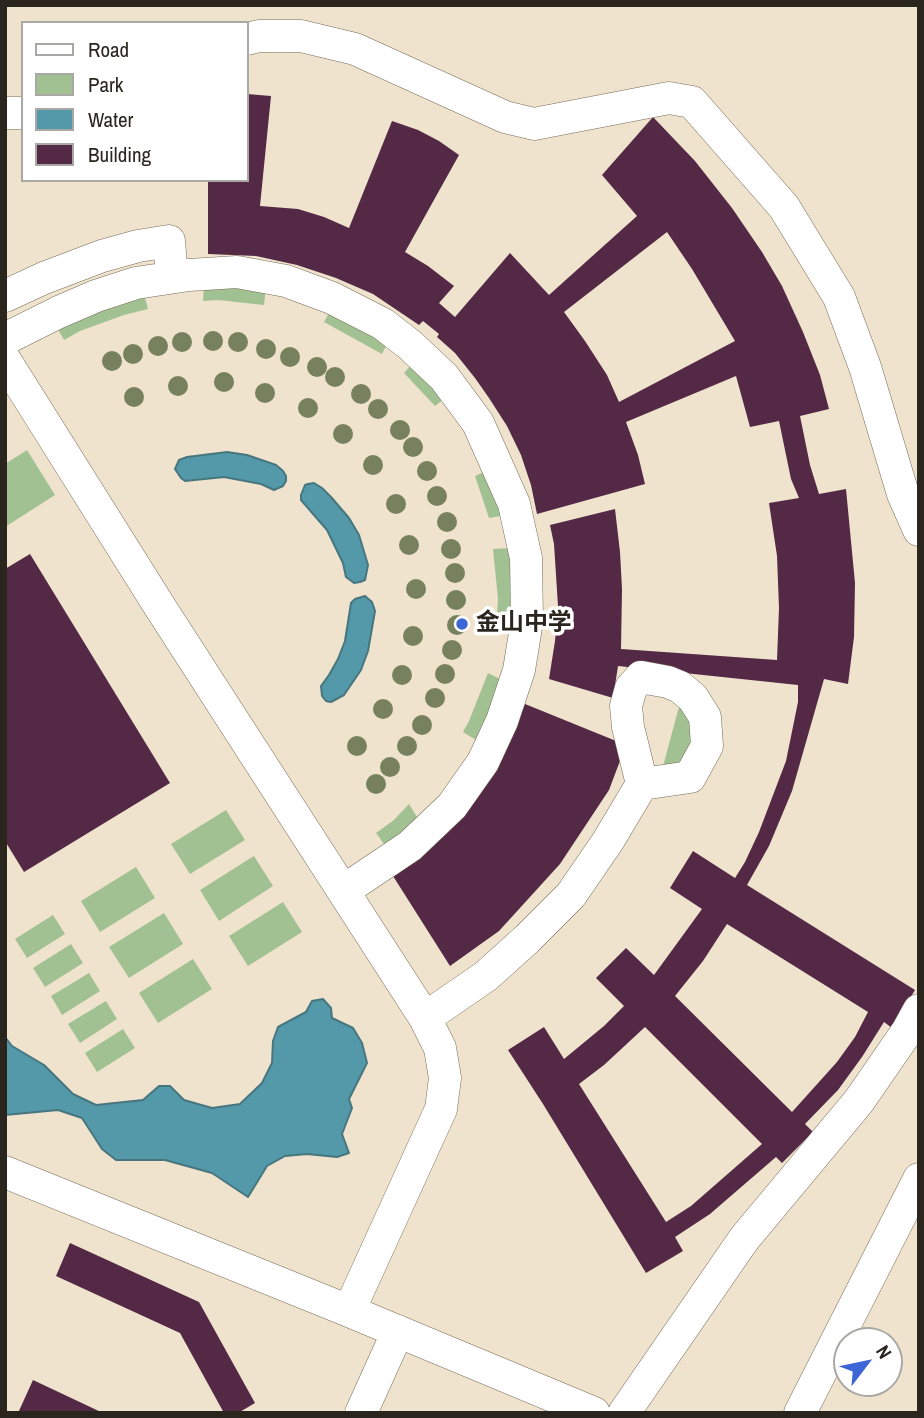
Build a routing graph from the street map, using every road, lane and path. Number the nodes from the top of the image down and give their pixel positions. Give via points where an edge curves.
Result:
1 (248, 39) edge
2 (172, 277) junction
3 (5, 296) edge
4 (5, 339) edge
5 (5, 360) edge
6 (919, 530) edge
7 (642, 784) dead end
8 (343, 891) junction
9 (919, 1010) edge
10 (425, 1018) junction
11 (5, 1172) edge
12 (919, 1179) edge
13 (349, 1311) junction
14 (398, 1331) junction
15 (361, 1413) edge
16 (594, 1413) edge
17 (624, 1413) edge
18 (800, 1413) edge

1 - 6 street via 301,36 355,48 505,117 534,124 669,98 692,102 784,207 839,297
2 - 3 street via 169,241 102,256
2 - 4 street via 96,296
2 - 8 street via 237,272 286,281 383,324 443,377 478,423 514,504 526,558 527,621 519,670 502,721 483,762 452,806 410,846
5 - 8 street
7 - 10 street via 571,895 486,976
8 - 10 street
9 - 17 street via 859,1101 744,1239
10 - 13 street via 440,1048 445,1078 441,1109
11 - 13 street
12 - 18 street
13 - 14 street
14 - 15 street
14 - 16 street

